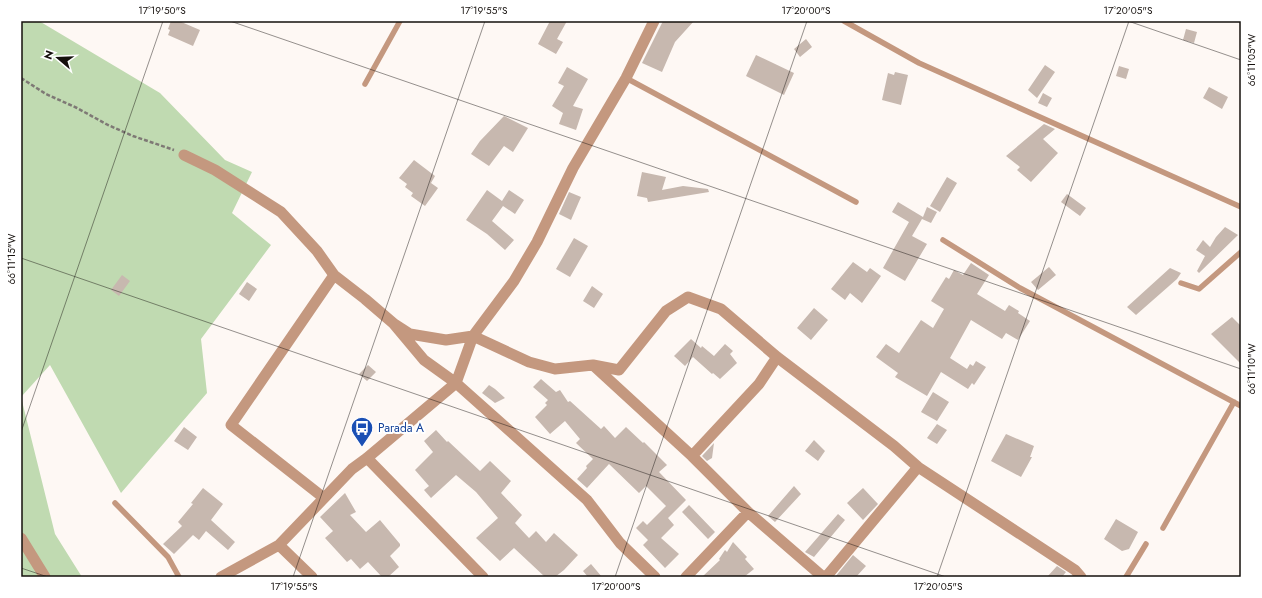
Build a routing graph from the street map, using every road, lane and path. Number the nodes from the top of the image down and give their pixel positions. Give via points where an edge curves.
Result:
1 (400, 21) edge
2 (654, 21) edge
3 (844, 21) edge
4 (21, 78) edge
5 (626, 78) junction
6 (365, 84) dead end
7 (184, 155) joint
8 (856, 202) dead end
9 (1241, 207) edge
10 (943, 240) dead end
11 (1241, 252) edge
12 (334, 275) junction
13 (1181, 283) dead end
14 (393, 323) junction
15 (473, 336) junction
16 (777, 357) junction
17 (593, 365) junction
18 (456, 383) junction
19 (1234, 402) junction
20 (1241, 406) edge
21 (692, 456) junction
22 (367, 458) junction
23 (918, 467) junction
24 (324, 498) junction
25 (115, 504) dead end
26 (748, 512) junction
27 (1163, 528) dead end
28 (21, 538) edge
29 (1146, 544) dead end
30 (279, 545) junction
31 (45, 577) edge
32 (179, 577) edge
33 (221, 577) edge
34 (312, 577) edge
35 (483, 577) edge
36 (655, 577) edge
37 (686, 577) edge
38 (823, 577) edge
39 (826, 577) edge
40 (1081, 577) edge
41 (1126, 577) edge

1 - 6 lane
2 - 5 street
3 - 9 lane via 919,63
4 - 7 path via 46,94 108,125
5 - 8 lane
5 - 15 street via 573,168 537,242 514,281
7 - 12 street via 215,170 281,212 317,251
10 - 19 lane via 1020,288
11 - 13 lane via 1200,289
12 - 14 street
12 - 24 street via 231,425
14 - 15 street via 410,334 446,340
14 - 18 street via 424,360
15 - 17 street via 529,362 555,370
15 - 18 street
16 - 17 street via 721,309 688,297 666,311 618,370
16 - 21 street via 759,384
16 - 23 street
17 - 21 street
18 - 22 street
18 - 36 street via 587,500 620,543
19 - 20 lane
19 - 27 lane
21 - 26 street
22 - 24 street via 352,469
22 - 35 street
23 - 39 street
23 - 40 street via 1075,570
24 - 30 street
25 - 32 lane via 168,557
26 - 37 street
26 - 38 street
28 - 31 street
29 - 41 lane
30 - 33 street
30 - 34 street

